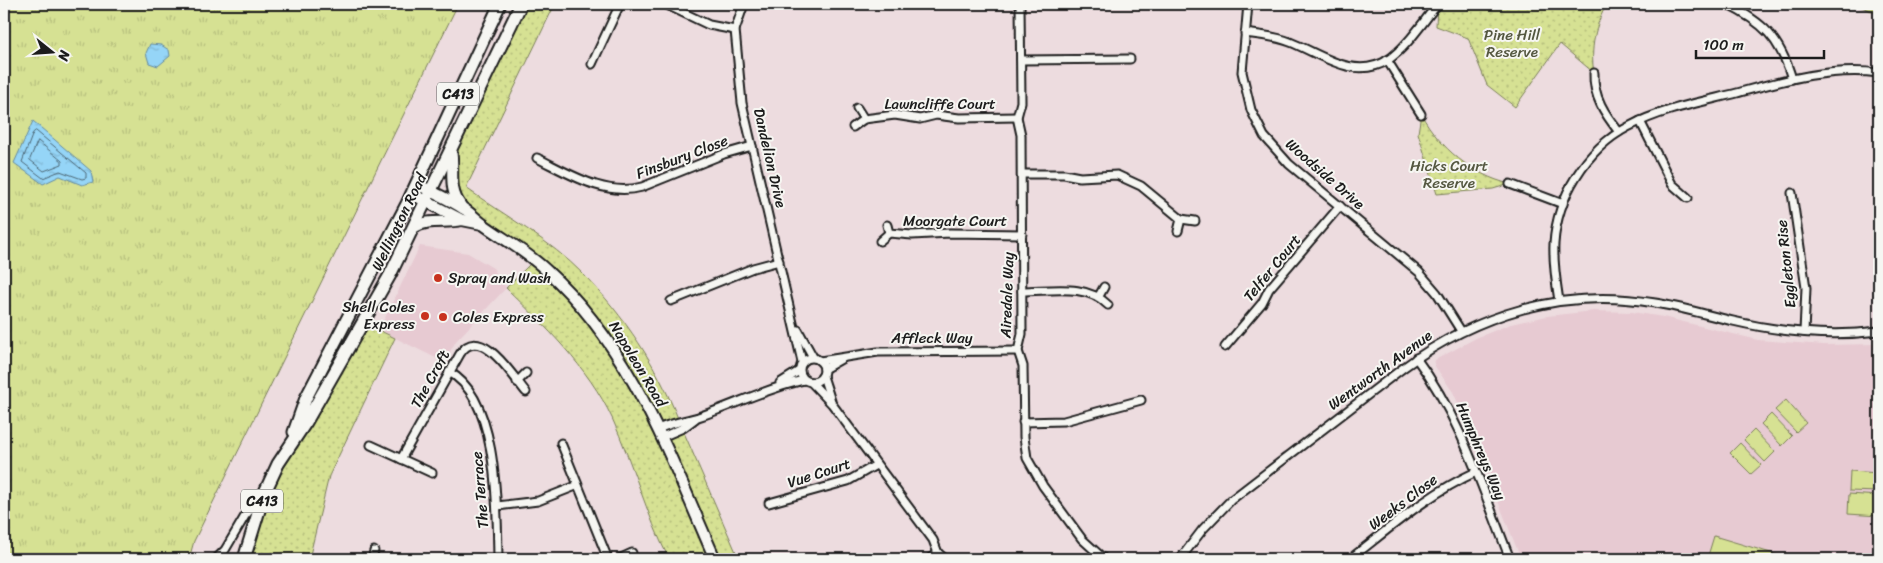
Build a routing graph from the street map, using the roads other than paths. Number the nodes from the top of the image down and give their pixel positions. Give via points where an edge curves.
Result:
1 (500, 4) edge
2 (521, 4) edge
3 (620, 4) edge
4 (665, 4) edge
5 (744, 4) edge
6 (1020, 4) edge
7 (1248, 4) edge
8 (1726, 4) edge
9 (1437, 5) dead end
10 (735, 30) junction
11 (1244, 33) junction
12 (1130, 59) dead end
13 (1021, 60) junction
14 (1388, 60) junction
15 (592, 64) dead end
16 (1594, 73) dead end
17 (1879, 73) edge
18 (1792, 78) junction
19 (857, 108) dead end
20 (1421, 114) dead end
21 (1017, 117) junction
22 (864, 119) junction
23 (1640, 121) junction
24 (853, 127) dead end
25 (1619, 132) junction
26 (752, 146) junction
27 (451, 149) junction
28 (537, 158) dead end
29 (1022, 174) junction
30 (1510, 184) dead end
31 (414, 189) junction
32 (1792, 193) dead end
33 (429, 196) junction
34 (1688, 198) dead end
35 (1563, 204) junction
36 (1340, 206) junction
37 (464, 208) junction
38 (1181, 218) junction
39 (462, 220) junction
40 (1195, 221) dead end
41 (483, 224) junction
42 (887, 225) dead end
43 (413, 228) junction
44 (1178, 231) dead end
45 (889, 234) junction
46 (1022, 234) junction
47 (880, 241) dead end
48 (779, 261) junction
49 (1104, 287) dead end
50 (1022, 291) junction
51 (1099, 296) junction
52 (671, 301) dead end
53 (1559, 301) junction
54 (1108, 305) dead end
55 (793, 318) junction
56 (1461, 331) junction
57 (1879, 331) edge
58 (1804, 332) junction
59 (1225, 347) dead end
60 (1018, 351) junction
61 (847, 356) junction
62 (1416, 358) junction
63 (817, 359) junction
64 (802, 362) junction
65 (799, 371) junction
66 (449, 372) junction
67 (823, 372) junction
68 (526, 373) dead end
69 (807, 381) junction
70 (517, 382) junction
71 (775, 386) junction
72 (526, 392) dead end
73 (1142, 400) dead end
74 (832, 404) junction
75 (1023, 422) junction
76 (660, 433) junction
77 (561, 443) dead end
78 (371, 445) dead end
79 (290, 446) junction
80 (401, 459) junction
81 (876, 465) junction
82 (1476, 472) junction
83 (432, 474) dead end
84 (576, 486) junction
85 (264, 494) junction
86 (769, 502) dead end
87 (497, 506) junction
88 (374, 551) dead end
89 (632, 553) dead end
90 (938, 553) junction
91 (216, 559) edge
92 (244, 559) edge
93 (372, 559) edge
94 (498, 559) edge
95 (608, 559) edge
96 (619, 559) edge
97 (715, 559) edge
98 (929, 559) edge
99 (946, 559) edge
100 (1104, 559) edge
101 (1180, 559) edge
102 (1350, 559) edge
103 (1510, 559) edge

1 - 31 main road, Wellington Road / C413
2 - 27 main road, Wellington Road / C413
3 - 15 street
4 - 10 street via 709,25
5 - 10 street, Dandelion Drive
6 - 13 street, Airedale Way
7 - 11 street, Woodside Drive
8 - 18 street via 1752,18 1773,37
9 - 14 street
10 - 26 street, Dandelion Drive via 740,87
11 - 14 street via 1282,39 1343,66 1369,66
11 - 36 street, Woodside Drive via 1244,80 1248,101 1259,127 1279,154
12 - 13 street
13 - 21 street, Airedale Way via 1021,102
14 - 20 street
16 - 25 street via 1597,98
17 - 18 street via 1839,71
18 - 23 street
19 - 22 street, Lawncliffe Court
21 - 22 street, Lawncliffe Court via 936,115 920,119 895,115
21 - 29 street, Airedale Way
22 - 24 street, Lawncliffe Court
23 - 25 street
23 - 34 street via 1672,184
25 - 35 street via 1580,171
26 - 28 street, Finsbury Close via 724,154 642,188 628,190 594,185
26 - 48 street, Dandelion Drive
27 - 33 main road, Wellington Road / C413
27 - 37 main road via 454,163 452,188
29 - 38 street via 1124,177 1142,186
29 - 46 street, Airedale Way
30 - 35 street
31 - 33 main road, Napoleon Road
31 - 79 main road, Wellington Road / C413 via 306,398
32 - 58 street, Eggleton Rise via 1806,288
33 - 37 main road, Napoleon Road
33 - 39 main road, Napoleon Road
33 - 43 main road, Wellington Road / C413
35 - 53 street via 1554,243
36 - 56 street, Woodside Drive via 1424,277 1441,297
36 - 59 street, Telfer Court via 1269,289 1262,303
37 - 41 main road, Napoleon Road
38 - 40 street
38 - 44 street
39 - 41 main road, Napoleon Road
39 - 43 main road via 449,223 429,221
41 - 76 main road, Napoleon Road via 545,269 578,303 622,363
42 - 45 street, Moorgate Court
43 - 79 main road, Wellington Road / C413 via 366,319
45 - 46 street, Moorgate Court
45 - 47 street, Moorgate Court
46 - 50 street, Airedale Way
48 - 52 street via 752,268
48 - 55 street, Dandelion Drive
49 - 51 street
50 - 51 street via 1079,291
50 - 60 street, Airedale Way via 1022,334
51 - 54 street
53 - 56 street, Wentworth Avenue via 1503,314
53 - 58 street, Wentworth Avenue via 1603,298 1648,301 1760,327
55 - 63 street, Dandelion Drive
55 - 64 street, Dandelion Drive
56 - 62 street, Wentworth Avenue
57 - 58 street, Wentworth Avenue
60 - 61 street, Affleck Way via 878,352
60 - 75 street, Airedale Way via 1022,366
61 - 63 street, Affleck Way
61 - 67 street, Affleck Way
62 - 82 street, Humphreys Way via 1445,402
62 - 101 street, Wentworth Avenue via 1232,500 1203,529
63 - 64 street
63 - 67 street
64 - 65 street
65 - 69 street
65 - 71 street
66 - 70 street, The Croft via 462,350 478,344 492,352
66 - 80 street, The Croft
66 - 87 street, The Terrace via 465,384 481,417 492,450
67 - 69 street via 818,381
67 - 74 street
68 - 70 street
69 - 71 street
69 - 74 street
70 - 72 street, The Croft
71 - 76 street via 697,417 683,428
73 - 75 street via 1064,421
74 - 81 street
75 - 100 street, Airedale Way via 1025,448 1035,475 1082,539
76 - 97 main road, Napoleon Road
77 - 84 street
78 - 80 street
79 - 85 main road, Wellington Road / C413
80 - 83 street
81 - 86 street, Vue Court via 848,480
81 - 90 street via 933,540
82 - 102 street, Weeks Close via 1429,498
82 - 103 street, Humphreys Way
84 - 87 street via 538,501
84 - 95 street
85 - 91 street
85 - 92 main road, Wellington Road / C413
87 - 94 street, The Terrace
88 - 93 street
89 - 96 street
90 - 98 street
90 - 99 street

